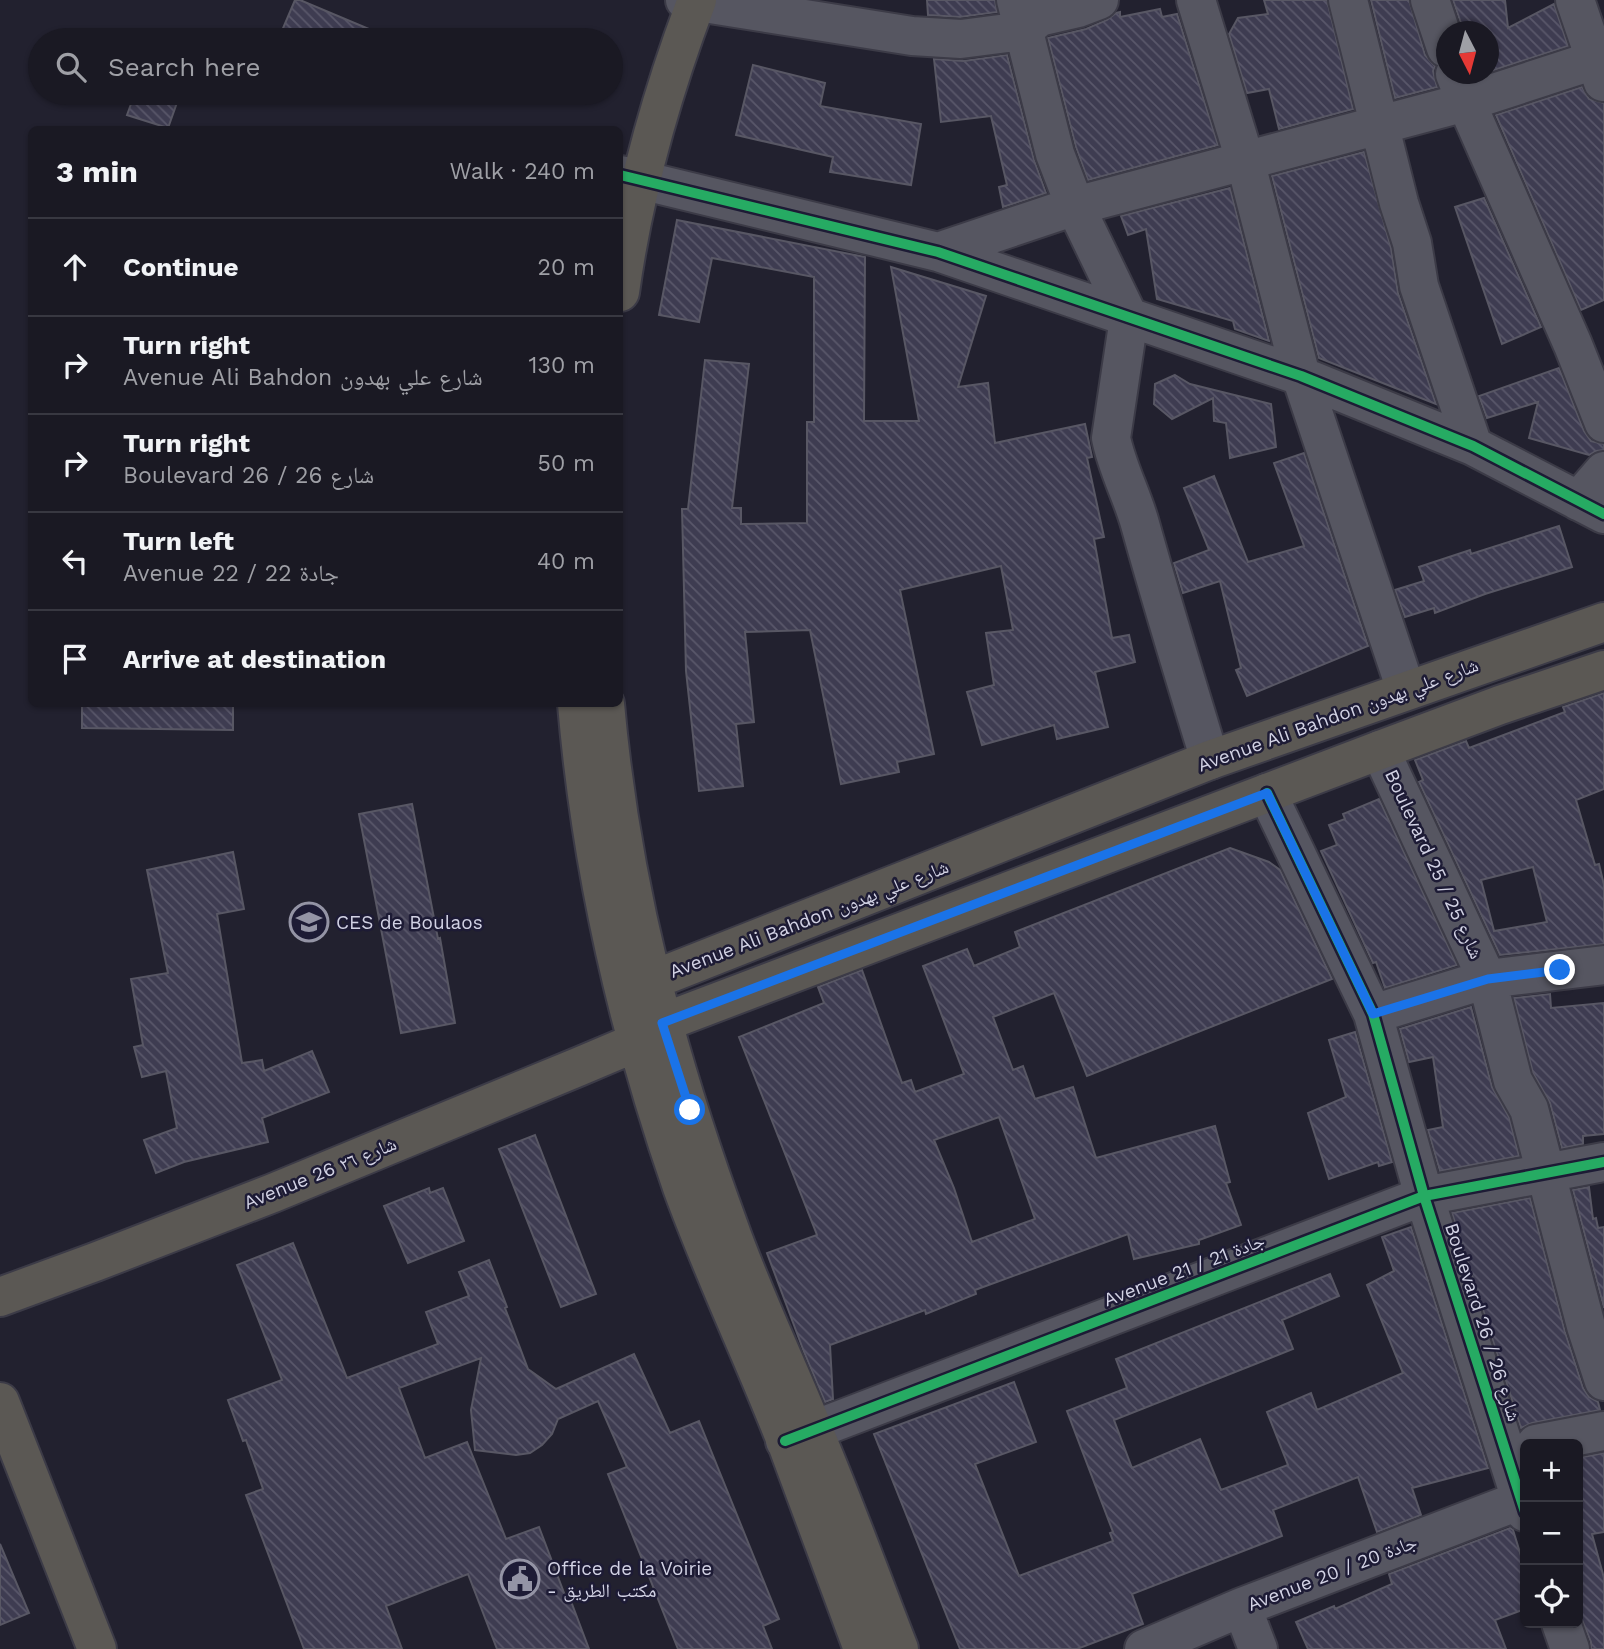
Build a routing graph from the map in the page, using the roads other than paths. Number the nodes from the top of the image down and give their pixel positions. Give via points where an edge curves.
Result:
1 (1099, 0) edge
2 (1196, 0) edge
3 (1349, 0) edge
4 (1430, 0) edge
5 (1576, 0) edge
6 (687, 1) edge
7 (1020, 15) edge
8 (1437, 21) edge
9 (1601, 67) edge
10 (1460, 88) edge
11 (1379, 124) junction
12 (1245, 160) junction
13 (626, 169) edge
14 (1074, 206) junction
15 (623, 230) edge
16 (938, 252) junction
17 (1129, 318) junction
18 (1589, 340) edge
19 (1301, 376) junction
20 (1604, 423) edge
21 (1473, 446) junction
22 (1604, 471) edge
23 (1591, 507) edge
24 (1604, 622) edge
25 (1604, 670) edge
26 (1406, 690) junction
27 (577, 707) edge
28 (605, 707) edge
29 (1380, 750) junction
30 (1210, 760) junction
31 (1267, 793) junction
32 (1604, 965) edge
33 (1488, 979) junction
34 (650, 981) junction
35 (1373, 1014) junction
36 (650, 1032) junction
37 (1604, 1162) edge
38 (1546, 1173) junction
39 (1424, 1196) junction
40 (0, 1297) edge
41 (1604, 1381) edge
42 (0, 1402) edge
43 (1604, 1430) edge
44 (800, 1436) junction
45 (1520, 1439) edge
46 (1561, 1439) edge
47 (1520, 1507) edge
48 (1242, 1607) junction
49 (97, 1649) edge
50 (863, 1649) edge
51 (899, 1649) edge
52 (1144, 1649) edge
53 (1258, 1649) edge

1 - 7 street via 1039,18
2 - 12 street
3 - 11 street
4 - 8 street
5 - 9 street
6 - 7 street via 912,36 961,39
6 - 13 main road via 639,87
7 - 14 street via 1055,153
9 - 10 street
10 - 11 street
10 - 18 street
11 - 12 street
11 - 21 street via 1412,243 1419,286
12 - 14 street
12 - 19 street
13 - 15 main road
13 - 16 street
14 - 16 street
14 - 17 street
16 - 17 street
17 - 19 street
17 - 30 street via 1111,438 1113,451 1139,521
18 - 20 street
19 - 21 street
19 - 26 street
21 - 23 street
22 - 23 street
24 - 26 main road, Avenue Ali Bahdon شارع علي بهدون
25 - 29 main road
26 - 30 main road, Avenue Ali Bahdon شارع علي بهدون
27 - 36 main road via 608,925
28 - 34 main road via 627,871
29 - 31 main road
29 - 33 street, Boulevard 25 / شارع 25
30 - 34 main road, Avenue Ali Bahdon شارع علي بهدون
31 - 35 street, Boulevard 26 / شارع 26
31 - 36 main road
32 - 33 street
33 - 35 street
33 - 38 street, Boulevard 25 / شارع 25 via 1513,1081 1529,1109
34 - 36 main road, Avenue Ali Bahdon شارع علي بهدون
35 - 39 street, Boulevard 26 / شارع 26
36 - 40 main road, Avenue 26 شارع ٢٦ via 273,1193
36 - 44 main road via 682,1187
37 - 38 street, Avenue 21 / جادة 21
38 - 39 street, Avenue 21 / جادة 21
38 - 41 street, Boulevard 25 / شارع 25
39 - 44 street, Avenue 21 / جادة 21
39 - 45 street, Boulevard 26 / شارع 26
42 - 49 main road
43 - 46 street
44 - 50 main road
44 - 51 main road
47 - 48 street, Avenue 20 / جادة 20
48 - 52 street, Avenue 20 / جادة 20
48 - 53 street

